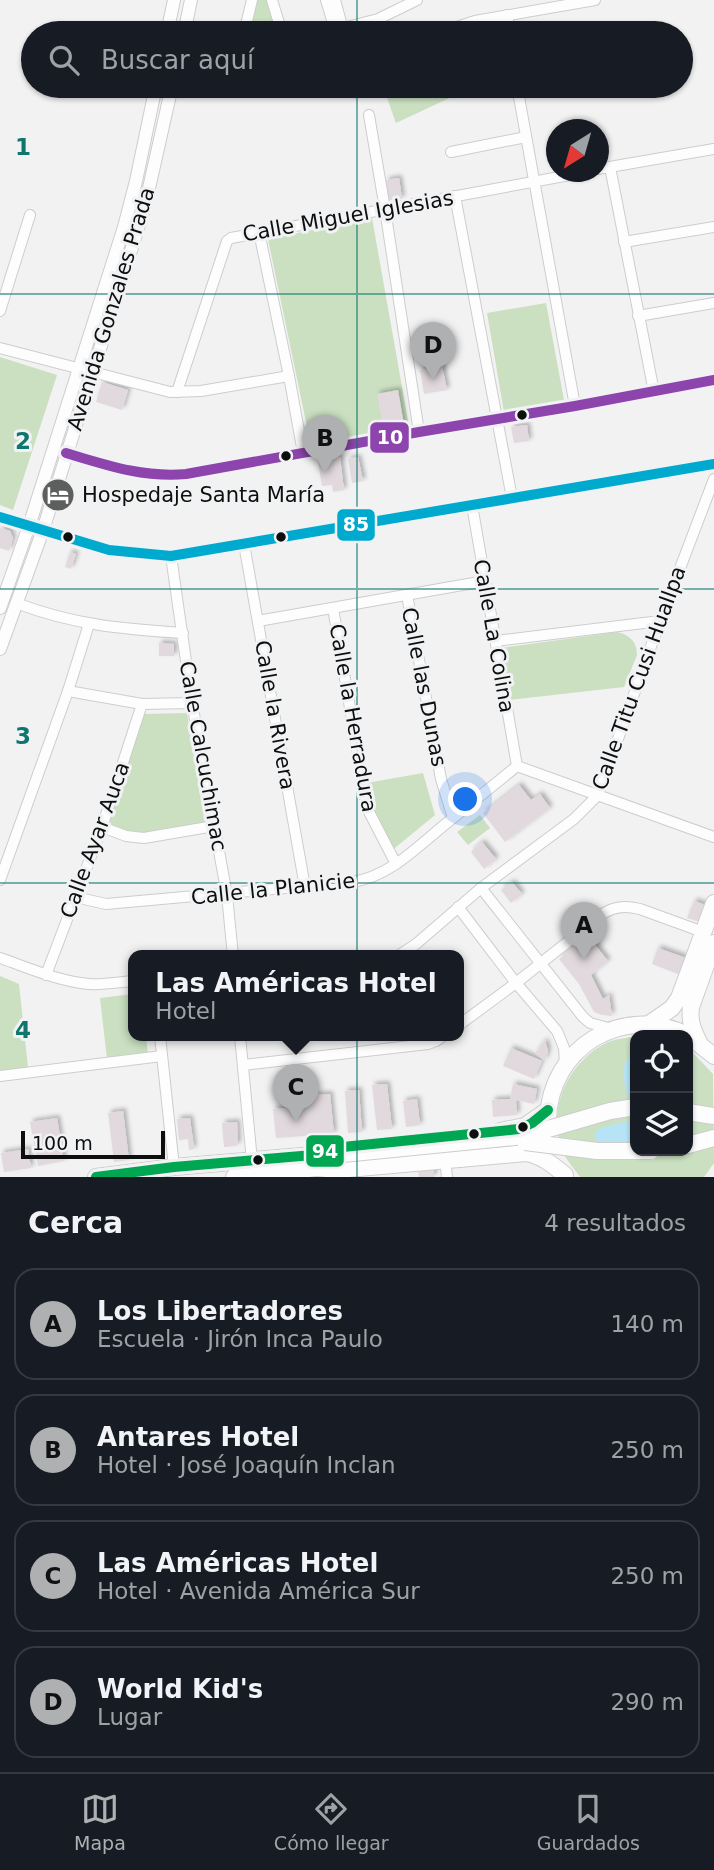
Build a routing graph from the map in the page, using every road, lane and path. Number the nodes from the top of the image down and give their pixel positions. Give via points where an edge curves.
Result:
1 (174, 0) edge
2 (191, 0) edge
3 (252, 0) edge
4 (272, 0) edge
5 (326, 0) edge
6 (335, 0) edge
7 (417, 0) edge
8 (594, 0) edge
9 (392, 6) edge
10 (507, 15) junction
11 (170, 21) edge
12 (187, 21) edge
13 (247, 21) edge
14 (278, 21) edge
15 (333, 21) edge
16 (336, 21) edge
17 (372, 21) edge
18 (477, 21) edge
19 (508, 21) edge
20 (153, 98) edge
21 (170, 98) edge
22 (519, 98) edge
23 (369, 115) dead end
24 (526, 137) junction
25 (714, 149) edge
26 (451, 152) dead end
27 (141, 156) junction
28 (157, 158) junction
29 (609, 167) edge
30 (546, 179) edge
31 (534, 181) junction
32 (608, 182) edge
33 (455, 196) junction
34 (386, 209) junction
35 (30, 215) dead end
36 (714, 227) edge
37 (259, 232) junction
38 (624, 242) junction
39 (714, 303) edge
40 (0, 311) edge
41 (638, 316) junction
42 (0, 348) edge
43 (78, 369) junction
44 (92, 373) junction
45 (289, 376) junction
46 (714, 380) edge
47 (177, 392) junction
48 (654, 392) junction
49 (575, 407) junction
50 (498, 418) junction
51 (419, 432) junction
52 (66, 453) junction
53 (303, 453) junction
54 (714, 464) edge
55 (714, 479) edge
56 (512, 498) junction
57 (472, 505) junction
58 (0, 517) edge
59 (29, 526) junction
60 (43, 530) junction
61 (244, 544) junction
62 (170, 556) junction
63 (485, 581) junction
64 (407, 596) junction
65 (16, 603) junction
66 (0, 608) edge
67 (333, 608) junction
68 (258, 621) junction
69 (660, 621) junction
70 (89, 624) junction
71 (183, 633) junction
72 (495, 641) junction
73 (0, 649) edge
74 (68, 691) junction
75 (192, 703) junction
76 (142, 704) junction
77 (517, 766) junction
78 (598, 794) junction
79 (453, 818) junction
80 (214, 826) junction
81 (102, 827) junction
82 (714, 837) edge
83 (396, 864) junction
84 (0, 880) edge
85 (305, 887) junction
86 (481, 888) junction
87 (227, 895) junction
88 (75, 897) junction
89 (714, 903) edge
90 (458, 907) junction
91 (708, 937) edge
92 (232, 950) edge
93 (407, 950) edge
94 (0, 958) edge
95 (539, 964) junction
96 (46, 975) junction
97 (708, 980) edge
98 (128, 982) edge
99 (516, 983) junction
100 (464, 1021) edge
101 (649, 1024) junction
102 (612, 1029) junction
103 (674, 1030) edge
104 (693, 1030) edge
105 (693, 1040) edge
106 (160, 1041) edge
107 (241, 1041) edge
108 (436, 1041) edge
109 (162, 1056) junction
110 (714, 1056) edge
111 (565, 1064) junction
112 (243, 1065) junction
113 (0, 1076) edge
114 (630, 1108) edge
115 (548, 1110) junction
116 (693, 1113) edge
117 (714, 1116) edge
118 (714, 1138) edge
119 (693, 1144) edge
120 (630, 1151) edge
121 (446, 1159) junction
122 (251, 1161) junction
123 (326, 1165) edge
124 (174, 1167) junction
125 (566, 1176) edge
126 (96, 1177) edge
127 (233, 1177) edge
128 (447, 1177) edge

1 - 11 street
2 - 12 street
3 - 13 street
4 - 14 street
5 - 15 street
6 - 16 street
7 - 9 street
8 - 10 street
9 - 17 street
10 - 18 street
10 - 19 street
20 - 27 street, Avenida Gonzales Prada
21 - 28 street, Avenida Gonzales Prada
22 - 24 street
23 - 34 street
24 - 26 street
24 - 31 street
25 - 29 street
27 - 28 street
27 - 43 street, Avenida Gonzales Prada via 124,227
28 - 44 street, Avenida Gonzales Prada
30 - 31 street, Calle Miguel Iglesias
31 - 33 street, Calle Miguel Iglesias
31 - 49 street
32 - 38 street
33 - 34 street, Calle Miguel Iglesias
33 - 50 street
34 - 37 street, Calle Miguel Iglesias
34 - 51 street
35 - 40 street
36 - 38 street
37 - 45 street
37 - 47 street, Calle Miguel Iglesias via 227,241
38 - 41 street
39 - 41 street
41 - 48 street
42 - 43 street
43 - 44 street
43 - 59 street, Avenida Gonzales Prada
44 - 47 street
44 - 52 street, Avenida Gonzales Prada
45 - 47 street
45 - 53 street
46 - 48 street
48 - 49 street
49 - 50 street
50 - 51 street
50 - 56 street
51 - 53 street
52 - 53 street via 122,470 177,475
52 - 60 street, Avenida Gonzales Prada
54 - 56 street
55 - 69 street, Calle Titu Cusi Huallpa
56 - 57 street
57 - 61 street
57 - 63 street, Calle La Colina
58 - 59 street
59 - 60 street
59 - 66 street, Avenida Gonzales Prada
60 - 62 street via 109,550
60 - 65 street, Avenida Gonzales Prada
61 - 62 street
61 - 68 street, Calle la Rivera
62 - 71 street, Calle Calcuchimac
63 - 64 street
63 - 72 street, Calle La Colina
64 - 67 street
64 - 79 street, Calle las Dunas via 441,779
65 - 70 street
65 - 73 street, Avenida Gonzales Prada
67 - 68 street
67 - 83 street, Calle la Herradura via 367,808
68 - 85 street, Calle la Rivera
69 - 72 street
69 - 78 street, Calle Titu Cusi Huallpa
70 - 71 street
70 - 74 street
71 - 75 street, Calle Calcuchimac
72 - 77 street, Calle La Colina
74 - 76 street
74 - 84 street
75 - 76 street
75 - 80 street, Calle Calcuchimac
76 - 81 street, Calle Ayar Auca
77 - 78 street
77 - 79 street, Calle la Planicie
78 - 82 street
78 - 86 street, Calle Titu Cusi Huallpa via 574,819
79 - 83 street, Calle la Planicie
80 - 81 street via 147,838
80 - 87 street, Calle Calcuchimac
81 - 88 street, Calle Ayar Auca
83 - 85 street, Calle la Planicie via 362,881
85 - 87 street, Calle la Planicie
86 - 90 street, Calle Titu Cusi Huallpa
86 - 95 street
87 - 88 street, Calle la Planicie via 106,904
87 - 92 street, Calle Calcuchimac
88 - 96 street, Calle Ayar Auca
89 - 91 main road
90 - 93 street, Calle Titu Cusi Huallpa
90 - 99 street
91 - 95 street via 640,909 614,908
91 - 97 main road
91 - 101 main road via 679,998
94 - 96 street
95 - 99 street
95 - 102 street via 583,1017
96 - 98 street via 85,983
97 - 104 main road via 691,1007
99 - 100 street
99 - 111 street via 557,1031
101 - 102 main road
101 - 103 main road
102 - 111 main road via 594,1037
105 - 110 main road
106 - 109 street
107 - 112 street
108 - 112 street
109 - 113 street
109 - 124 street
111 - 115 main road
112 - 122 street
114 - 123 main road, bridge via 524,1136
115 - 123 main road via 519,1129 333,1148
115 - 125 main road via 549,1136
116 - 117 main road
118 - 119 main road
120 - 123 main road, bridge via 525,1142
121 - 123 main road
121 - 125 main road via 526,1153 547,1160
121 - 128 street
122 - 123 main road
122 - 124 main road
123 - 127 main road
124 - 126 main road

